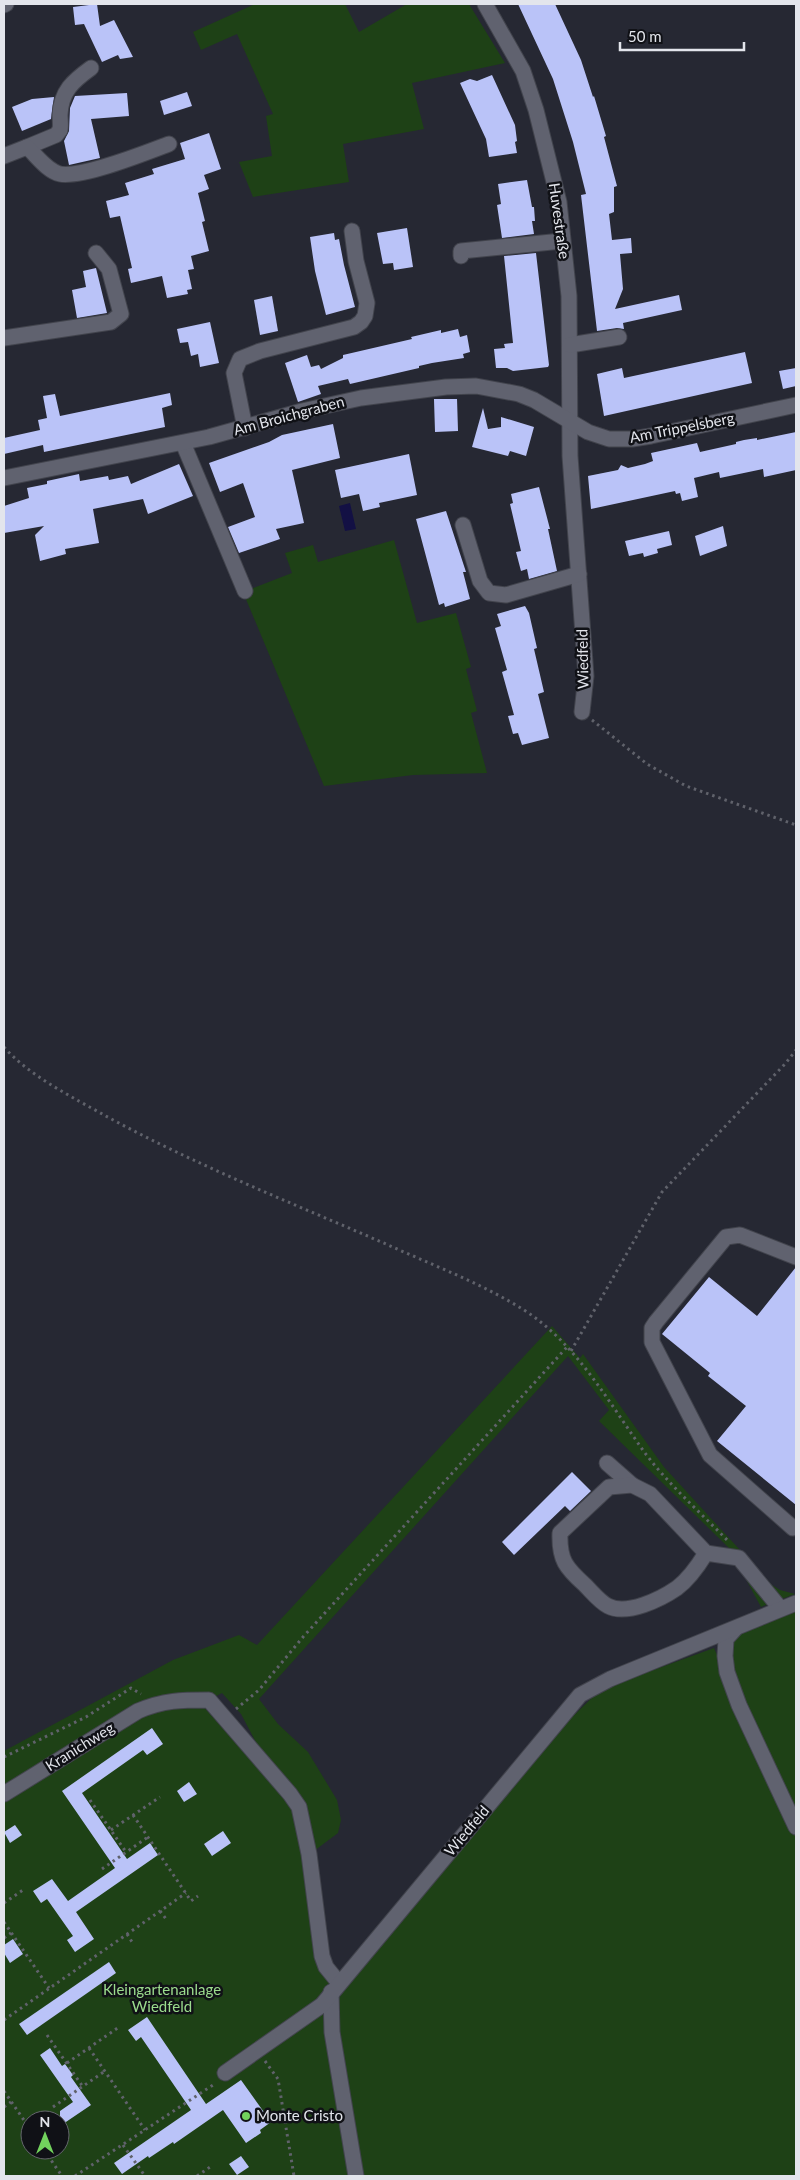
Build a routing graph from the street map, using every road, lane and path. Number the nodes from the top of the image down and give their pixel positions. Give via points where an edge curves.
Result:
1 (485, 4) edge
2 (91, 68) dead end
3 (169, 144) dead end
4 (27, 147) junction
5 (4, 156) edge
6 (352, 230) dead end
7 (562, 241) junction
8 (96, 253) dead end
9 (461, 256) dead end
10 (619, 337) dead end
11 (4, 338) edge
12 (570, 344) junction
13 (796, 405) edge
14 (570, 421) junction
15 (245, 428) junction
16 (183, 443) junction
17 (4, 478) edge
18 (463, 525) dead end
19 (579, 574) junction
20 (245, 591) dead end
21 (582, 712) joint
22 (796, 826) edge
23 (4, 1048) edge
24 (796, 1050) edge
25 (796, 1256) edge
26 (567, 1347) junction
27 (571, 1351) junction
28 (607, 1463) dead end
29 (632, 1486) junction
30 (796, 1527) edge
31 (706, 1553) junction
32 (739, 1558) junction
33 (796, 1603) edge
34 (780, 1608) junction
35 (735, 1629) junction
36 (157, 1703) junction
37 (226, 1718) junction
38 (4, 1756) edge
39 (4, 1794) edge
40 (160, 1797) dead end
41 (90, 1800) dead end
42 (133, 1815) junction
43 (796, 1827) edge
44 (110, 1830) junction
45 (148, 1837) junction
46 (126, 1852) junction
47 (102, 1869) dead end
48 (23, 1890) dead end
49 (186, 1893) junction
50 (198, 1896) dead end
51 (4, 1903) edge
52 (160, 1911) junction
53 (166, 1918) dead end
54 (4, 1922) edge
55 (11, 1933) junction
56 (127, 1934) junction
57 (4, 1938) edge
58 (132, 1942) dead end
59 (49, 1988) junction
60 (335, 1988) junction
61 (4, 2020) edge
62 (119, 2027) dead end
63 (47, 2035) dead end
64 (89, 2048) junction
65 (258, 2050) junction
66 (67, 2063) junction
67 (105, 2072) junction
68 (225, 2073) joint
69 (83, 2086) junction
70 (4, 2092) edge
71 (11, 2102) junction
72 (4, 2107) edge
73 (54, 2107) dead end
74 (20, 2115) edge
75 (146, 2130) junction
76 (123, 2145) junction
77 (51, 2160) edge
78 (213, 2166) dead end
79 (62, 2176) edge
80 (75, 2176) edge
81 (145, 2176) edge
82 (198, 2176) edge
83 (294, 2176) edge
84 (356, 2176) edge

1 - 7 street, Huvestraße via 523,71 536,110 559,202
2 - 4 street via 72,81 63,95 60,130 56,135
3 - 4 street via 90,170 59,174
4 - 5 street
6 - 15 street via 356,261 368,303 365,316 354,327 260,350 240,359 234,373
7 - 9 street via 460,251
7 - 12 street, Huvestraße via 569,296
8 - 11 street via 110,269 121,314 111,322
10 - 12 street
12 - 14 street, Huvestraße
13 - 14 street, Am Trippelsberg via 632,439 598,436
14 - 15 street, Am Broichgraben via 534,400 476,386 420,389 361,398
14 - 19 street, Wiedfeld
15 - 16 street, Am Broichgraben
16 - 17 street, Am Broichgraben
16 - 20 street
18 - 19 street via 480,581 490,593 506,595
19 - 21 street, Wiedfeld via 586,676
21 - 22 path via 647,764 686,786
23 - 26 path via 32,1071 75,1098 146,1137 502,1298 543,1324
24 - 27 path via 662,1192
25 - 30 street via 740,1235 726,1238 656,1322 651,1333 652,1342 710,1455 793,1528
26 - 27 path
26 - 37 path via 303,1637 259,1690
27 - 32 path via 669,1482 735,1548
28 - 29 street
29 - 31 street via 650,1494
29 - 31 street via 609,1487 560,1534 559,1551 568,1570 608,1606 624,1609 650,1603 677,1588
31 - 32 street
32 - 34 street
33 - 34 street, Wiedfeld
34 - 35 street, Wiedfeld
35 - 43 street via 726,1639 727,1672
35 - 60 street, Wiedfeld via 610,1679 580,1695
36 - 37 street, Kranichweg via 209,1700
36 - 38 path via 131,1688 86,1716
36 - 39 street, Kranichweg via 138,1711
37 - 60 street, Kranichweg via 298,1807 309,1854 322,1956
40 - 42 path
41 - 44 path
42 - 44 path
42 - 45 path
44 - 46 path
45 - 46 path
45 - 49 path
46 - 47 path
48 - 51 path
49 - 50 path via 191,1901
49 - 52 path
52 - 53 path
52 - 56 path
54 - 55 path
55 - 57 path
55 - 59 path
56 - 58 path
56 - 59 path
59 - 61 path
60 - 65 street, Wiedfeld via 322,2005
60 - 84 street via 332,2032
62 - 64 path
63 - 66 path
64 - 66 path
64 - 67 path
65 - 68 street, Wiedfeld
65 - 83 path via 278,2079
66 - 69 path
67 - 69 path
67 - 75 path
68 - 75 path via 220,2081
69 - 73 path
70 - 71 path
71 - 72 path
71 - 74 path
75 - 76 path
76 - 80 path
76 - 81 path
77 - 79 path
78 - 82 path

